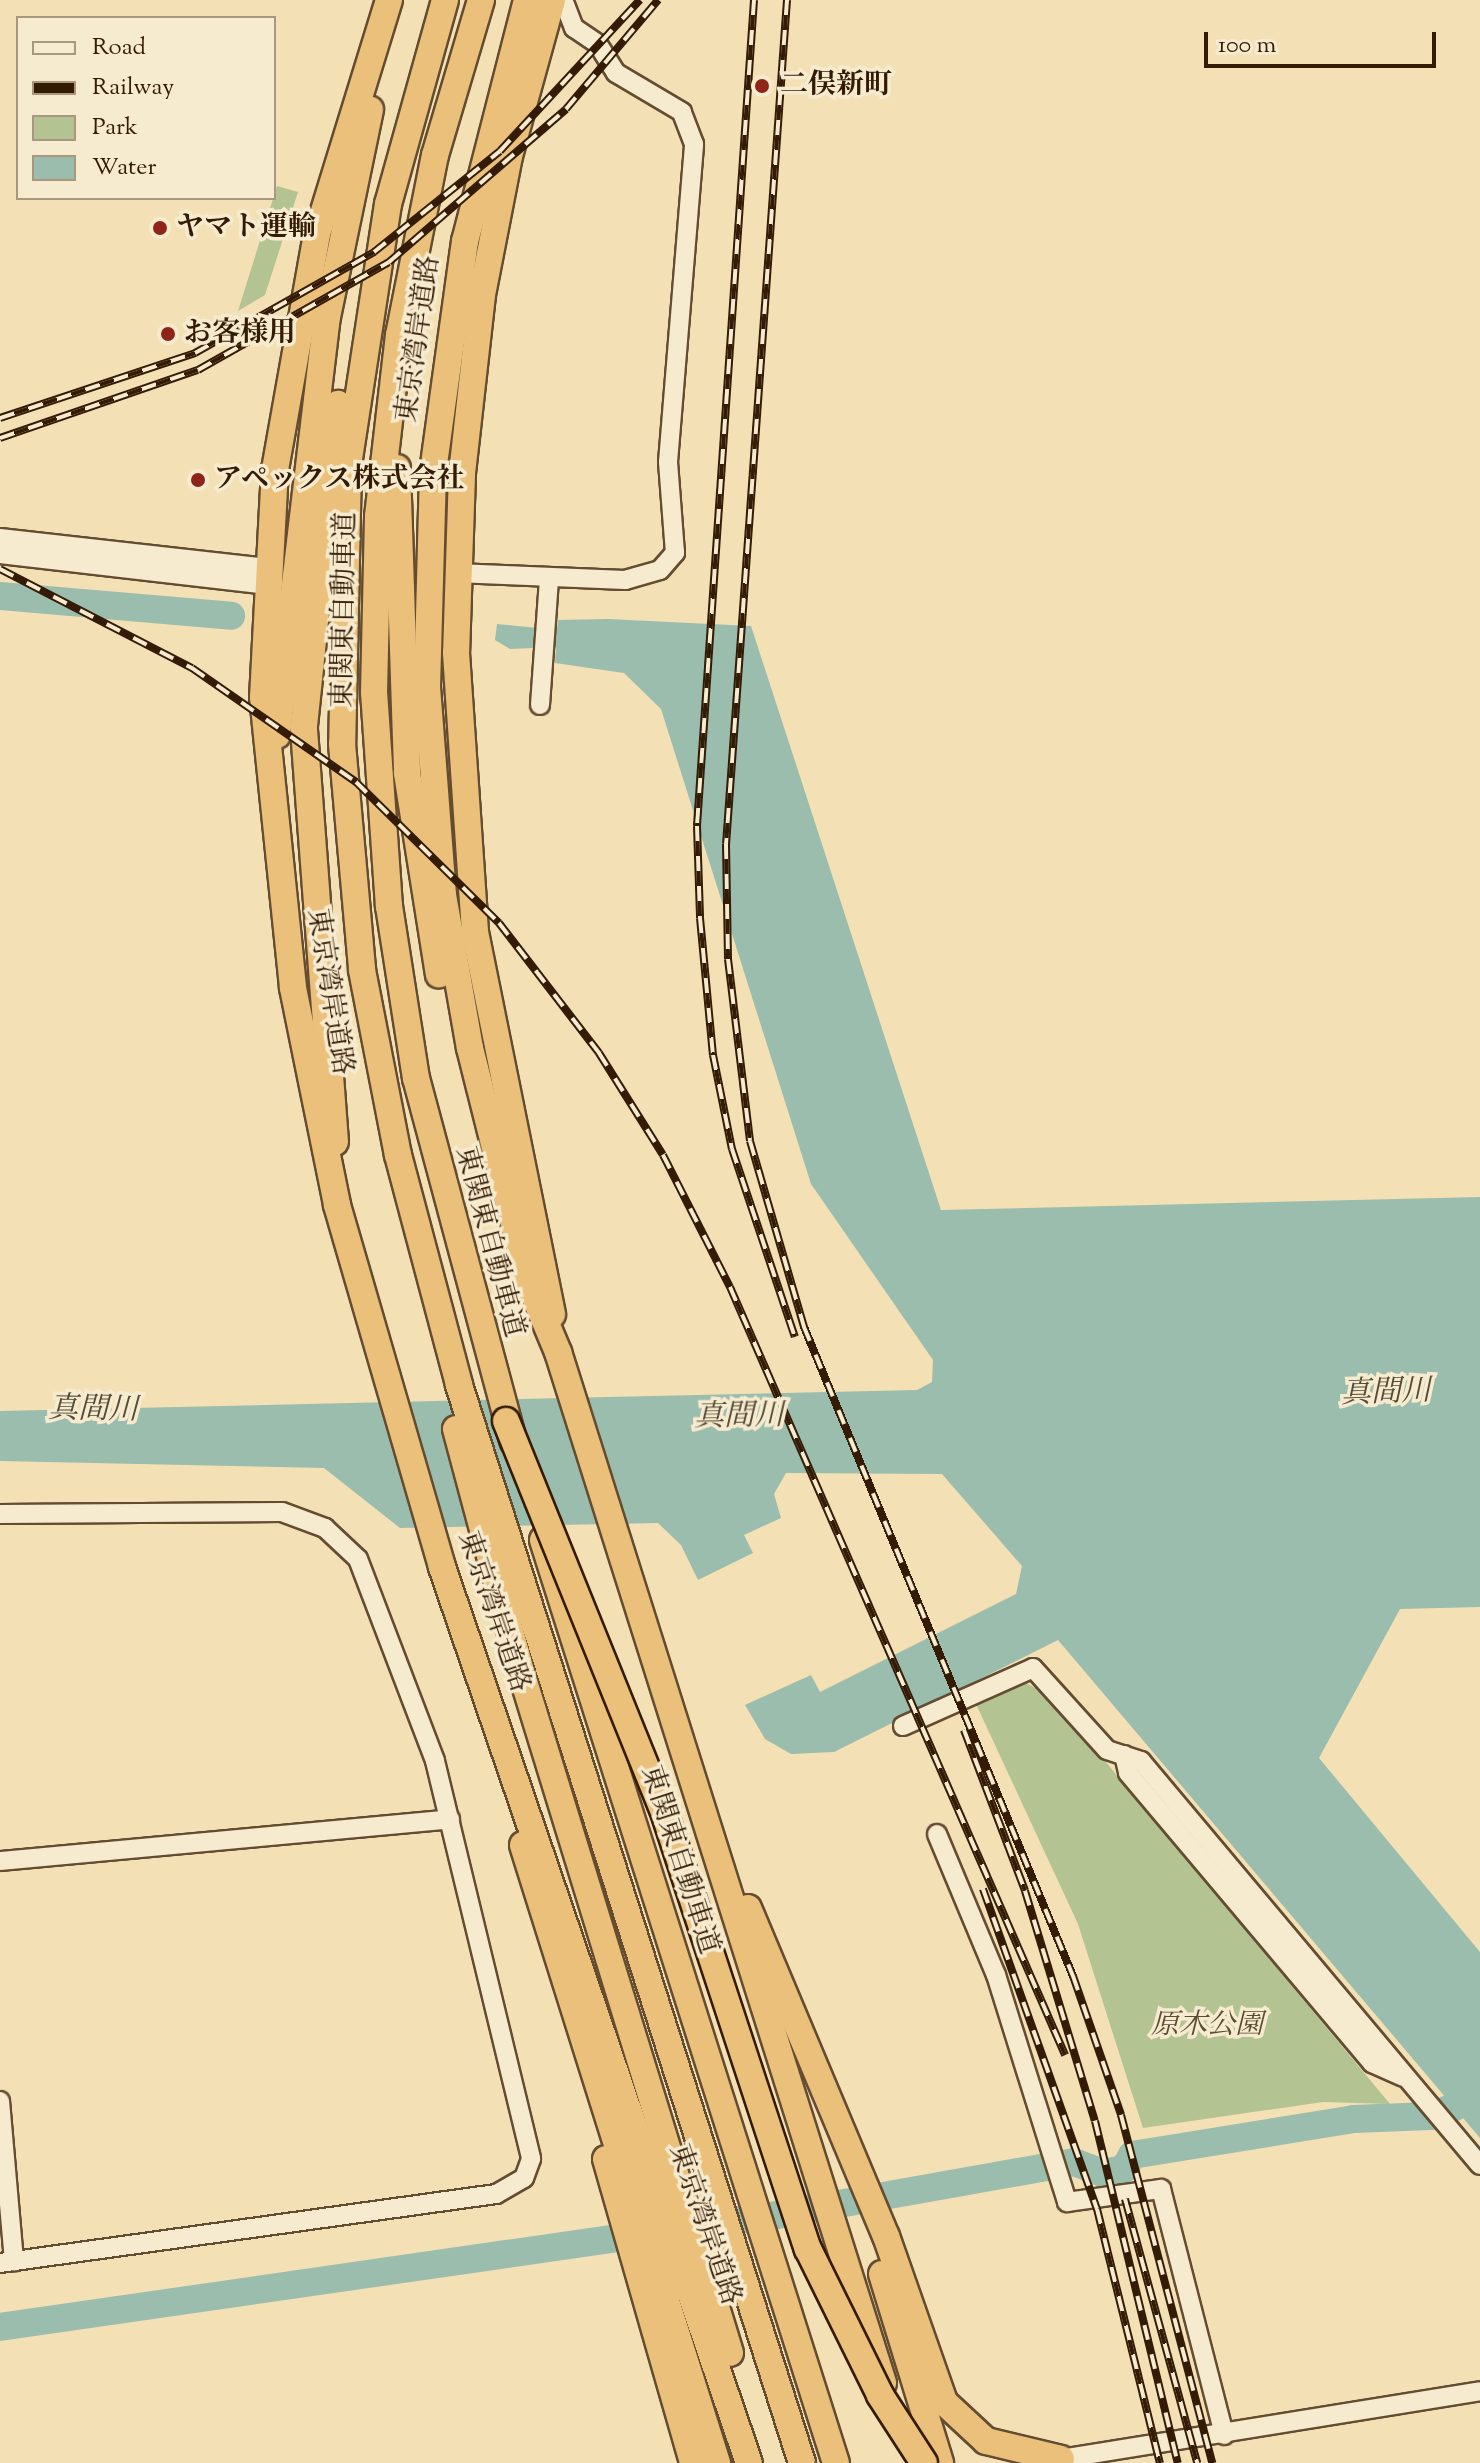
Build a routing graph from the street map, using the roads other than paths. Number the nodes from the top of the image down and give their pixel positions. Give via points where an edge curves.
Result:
1 (389, 0) edge
2 (402, 0) edge
3 (445, 0) edge
4 (481, 0) edge
5 (527, 0) edge
6 (552, 0) edge
7 (563, 0) edge
8 (374, 276) junction
9 (393, 377) junction
10 (0, 538) edge
11 (0, 554) edge
12 (456, 573) junction
13 (267, 577) junction
14 (549, 578) junction
15 (540, 705) dead end
16 (273, 758) junction
17 (484, 1110) junction
18 (337, 1205) junction
19 (531, 1257) junction
20 (429, 1280) junction
21 (506, 1421) junction
22 (0, 1514) edge
23 (442, 1567) junction
24 (903, 1726) dead end
25 (692, 1780) junction
26 (450, 1819) junction
27 (937, 1834) dead end
28 (0, 1861) edge
29 (0, 2101) edge
30 (1480, 2165) edge
31 (885, 2257) junction
32 (7, 2262) edge
33 (672, 2299) junction
34 (1480, 2391) edge
35 (1224, 2435) junction
36 (1056, 2461) edge
37 (709, 2462) edge
38 (749, 2463) edge
39 (802, 2463) edge
40 (836, 2463) edge
41 (907, 2463) edge
42 (924, 2463) edge
43 (940, 2463) edge

1 - 13 highway, 東京湾岸道路 via 306,278 281,419
2 - 16 highway, 東京湾岸道路 via 335,266 293,552
3 - 8 highway, 東関東自動車道
4 - 9 highway, 東関東自動車道 via 408,282
5 - 17 highway, 東京湾岸道路 via 484,154 443,381 427,638 443,895
6 - 12 highway, 東京湾岸道路 via 487,266
7 - 14 street via 574,28 598,44 616,73 682,112 694,174 682,235 671,415 675,553 660,570 638,578
8 - 18 highway via 331,448 305,699 305,798
8 - 20 highway, 東関東自動車道 via 345,515 343,774 372,1028
9 - 17 highway via 411,817 450,1024
9 - 21 highway, 東関東自動車道 via 375,583 383,846 413,1064
10 - 13 street
11 - 13 street
12 - 14 street
12 - 19 highway, 東京湾岸道路 via 457,741 473,918
13 - 16 highway, 東京湾岸道路 via 263,697
14 - 15 street
16 - 18 highway, 東京湾岸道路 via 293,988
17 - 19 highway, 東京湾岸道路
18 - 23 highway, 東京湾岸道路
19 - 25 highway, 東京湾岸道路
20 - 38 highway via 494,1575 712,2282
20 - 39 highway, 東関東自動車道
21 - 40 highway, 東関東自動車道, bridge
21 - 42 highway, bridge via 666,1818 808,2249 880,2395
22 - 26 street via 266,1511 325,1528 358,1559 374,1588
23 - 33 highway, 東京湾岸道路
23 - 33 highway via 576,2023
24 - 30 street via 1033,1668 1107,1750 1124,1755 1128,1773 1372,2063 1409,2080
25 - 31 highway
25 - 41 highway, 東京湾岸道路
26 - 28 street
26 - 32 street via 531,2149 524,2178 496,2194
27 - 35 street via 996,1975 1067,2202 1161,2189
29 - 32 street
31 - 36 highway via 929,2372 955,2418 1011,2451
31 - 43 highway via 911,2378
33 - 37 highway
33 - 38 highway, 東京湾岸道路
34 - 35 street
35 - 36 street

